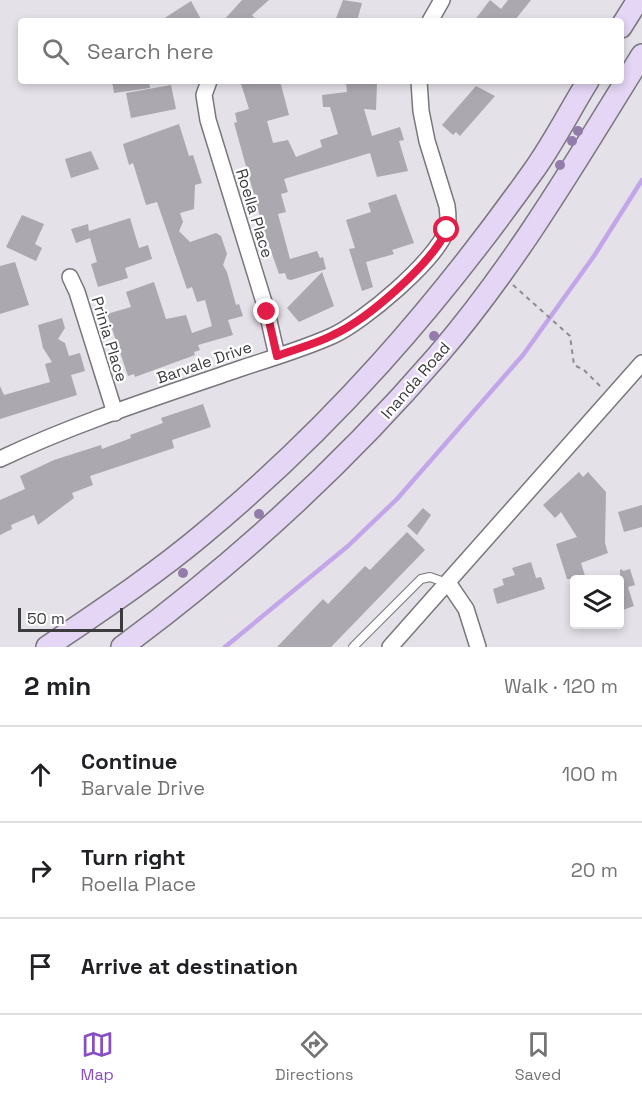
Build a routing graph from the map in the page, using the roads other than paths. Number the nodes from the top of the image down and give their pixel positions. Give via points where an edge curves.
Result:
1 (442, 0) edge
2 (638, 0) edge
3 (432, 18) edge
4 (624, 22) edge
5 (642, 55) edge
6 (208, 84) edge
7 (418, 84) edge
8 (586, 84) edge
9 (69, 277) dead end
10 (277, 356) junction
11 (642, 363) edge
12 (115, 412) junction
13 (0, 459) edge
14 (448, 584) junction
15 (47, 647) edge
16 (122, 647) edge
17 (353, 647) edge
18 (390, 647) edge
19 (478, 647) edge

1 - 3 street
2 - 4 main road
5 - 16 main road, Inanda Road via 549,205 439,354 304,496 247,548
6 - 10 street, Roella Place via 204,95 208,120
7 - 10 street, Barvale Drive via 425,131 448,216 444,236 392,294 359,320 334,335
8 - 15 main road via 535,168 406,337 338,411 201,536
9 - 12 street, Prinia Place via 77,291
10 - 12 street, Barvale Drive
11 - 14 street
12 - 13 street, Barvale Drive
14 - 17 lane via 430,577 421,579
14 - 18 street
14 - 19 street via 466,609

